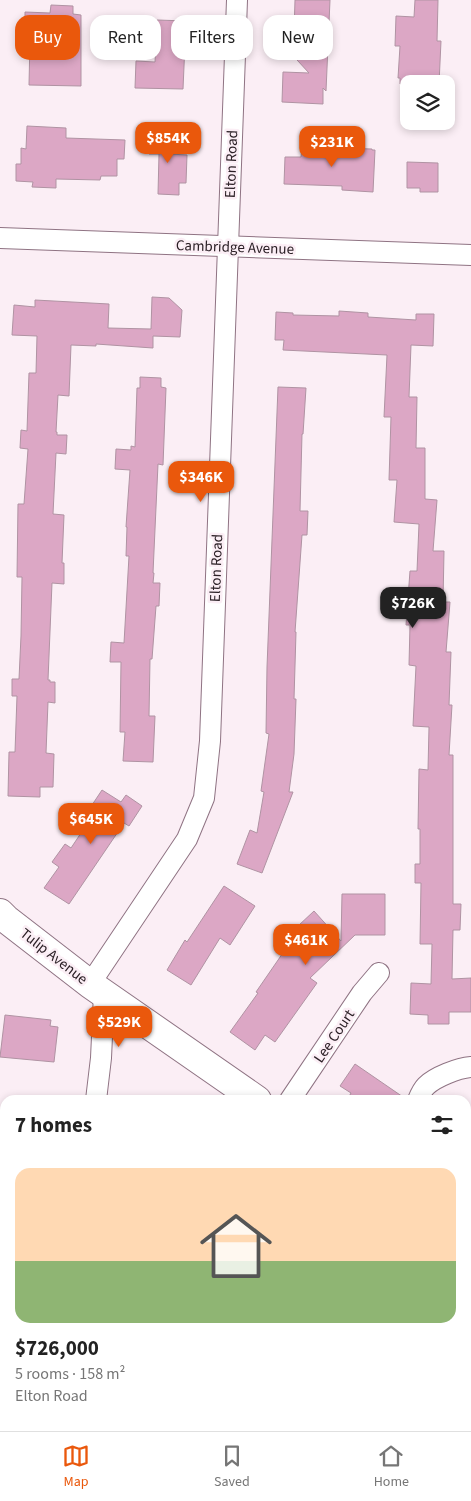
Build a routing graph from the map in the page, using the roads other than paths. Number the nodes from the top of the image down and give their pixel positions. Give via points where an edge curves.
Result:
1 (237, 0) edge
2 (0, 238) edge
3 (228, 247) junction
4 (471, 256) edge
5 (0, 913) edge
6 (380, 973) dead end
7 (97, 989) junction
8 (471, 1067) edge
9 (97, 1095) edge
10 (250, 1095) edge
11 (293, 1095) edge
12 (420, 1095) edge

1 - 3 street, Elton Road
2 - 3 street, Cambridge Avenue
3 - 4 street, Cambridge Avenue
3 - 7 street, Elton Road via 210,741 204,798 186,839
5 - 7 main road, Tulip Avenue
6 - 11 street, Lee Court via 362,993
7 - 9 street via 101,1058
7 - 10 main road, Tulip Avenue
8 - 12 street via 432,1081

